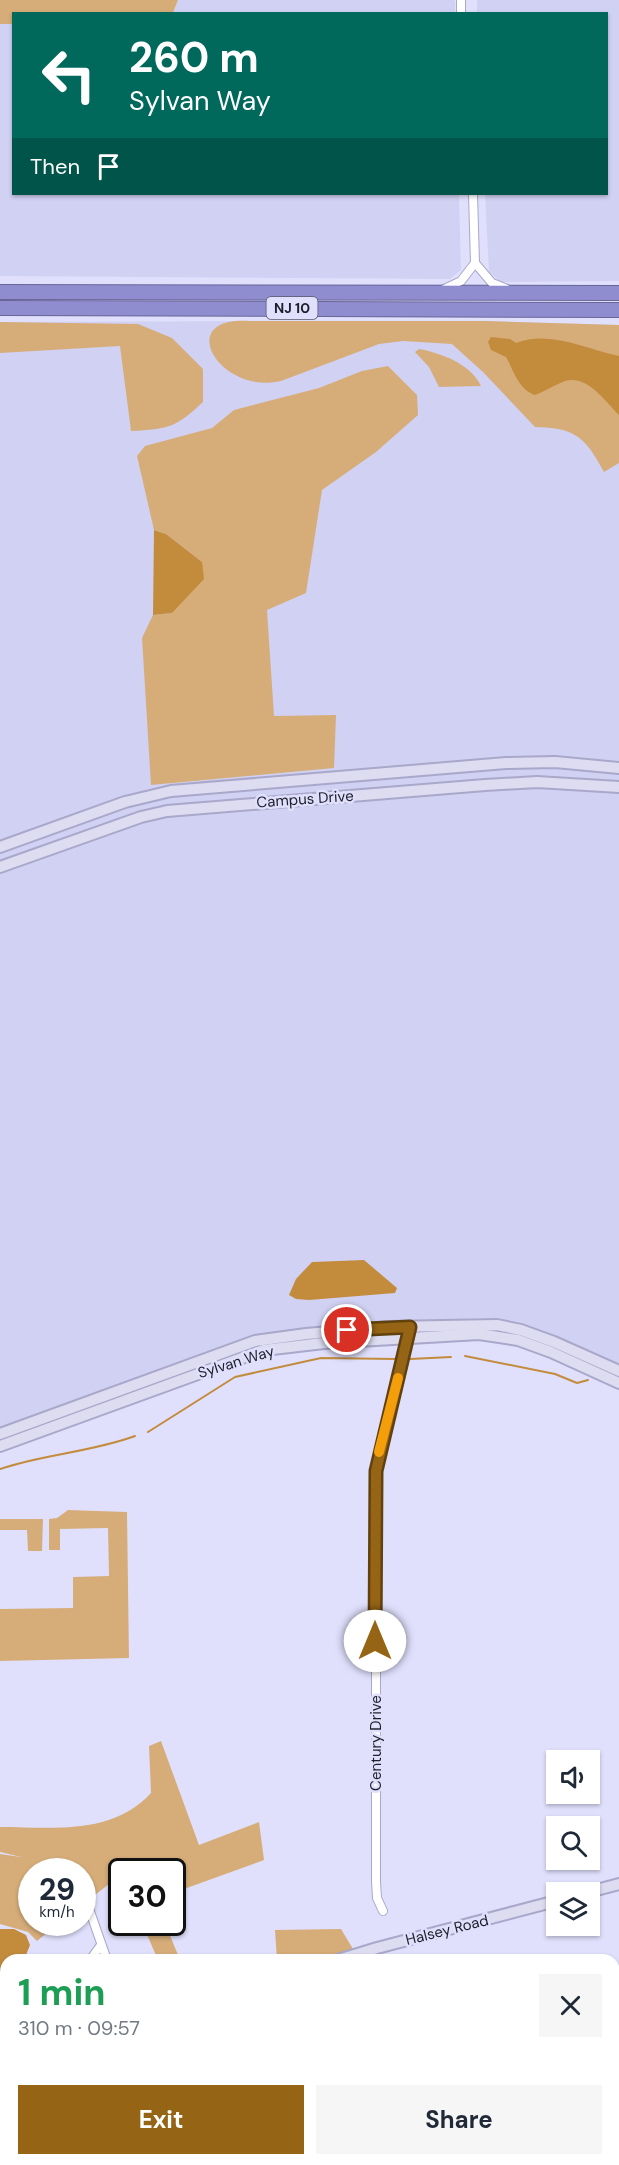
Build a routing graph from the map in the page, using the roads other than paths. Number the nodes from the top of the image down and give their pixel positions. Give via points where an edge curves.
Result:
1 (472, 195) edge
2 (475, 263) junction
3 (0, 292) edge
4 (434, 293) junction
5 (522, 293) junction
6 (619, 293) edge
7 (0, 308) edge
8 (619, 310) edge
9 (619, 768) edge
10 (619, 787) edge
11 (0, 847) edge
12 (0, 867) edge
13 (409, 1332) junction
14 (619, 1371) edge
15 (619, 1383) edge
16 (0, 1434) edge
17 (0, 1446) edge
18 (619, 1884) edge
19 (600, 1889) edge
20 (546, 1904) edge
21 (383, 1911) dead end
22 (96, 1930) edge
23 (101, 1945) junction
24 (94, 1954) edge
25 (105, 1954) edge
26 (358, 1954) edge

1 - 2 street
2 - 4 street via 461,281
2 - 5 street via 492,283
3 - 4 highway, NJ 10
4 - 5 highway, NJ 10
5 - 6 highway, NJ 10
7 - 8 highway, NJ 10
9 - 11 street, Campus Drive via 555,762 506,763 171,791 125,802
10 - 12 street, Campus Drive via 537,782 485,784 188,808 141,817
13 - 14 street, Sylvan Way via 482,1325 521,1330
13 - 15 street, Sylvan Way via 479,1334 518,1340
13 - 16 street, Sylvan Way via 306,1334 255,1341
13 - 17 street, Sylvan Way via 264,1350
13 - 21 street, Century Drive via 376,1477 376,1881
18 - 19 street
20 - 26 street, Halsey Road
22 - 23 street
23 - 24 street
23 - 25 street

